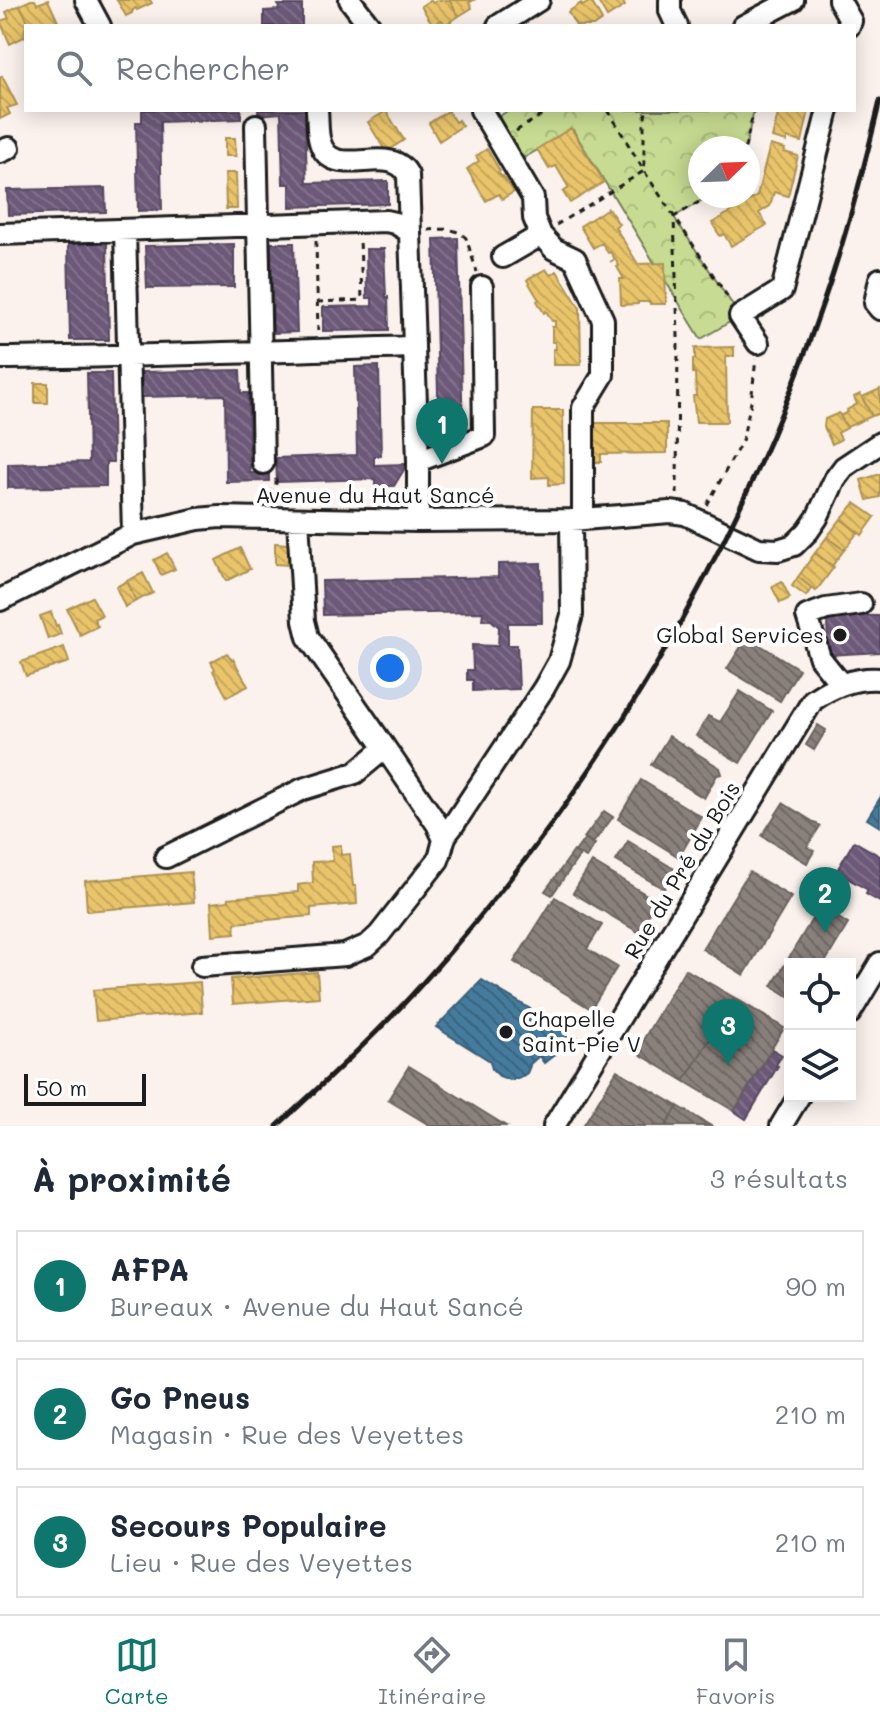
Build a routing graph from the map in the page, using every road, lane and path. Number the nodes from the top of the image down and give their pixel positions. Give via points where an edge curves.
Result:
1 (86, 0) edge
2 (350, 0) edge
3 (539, 0) edge
4 (670, 0) edge
5 (793, 0) edge
6 (839, 0) edge
7 (99, 24) edge
8 (368, 24) edge
9 (501, 24) edge
10 (676, 24) edge
11 (747, 24) edge
12 (850, 24) edge
13 (317, 112) edge
14 (482, 112) edge
15 (547, 112) edge
16 (609, 112) edge
17 (646, 112) edge
18 (754, 112) edge
19 (827, 112) edge
20 (256, 125) dead end
21 (748, 136) edge
22 (500, 141) junction
23 (644, 171) junction
24 (689, 208) edge
25 (674, 217) junction
26 (360, 222) junction
27 (315, 224) junction
28 (258, 225) junction
29 (125, 230) junction
30 (410, 231) junction
31 (0, 234) edge
32 (541, 235) junction
33 (503, 257) dead end
34 (880, 279) edge
35 (482, 287) joint
36 (317, 302) junction
37 (880, 309) edge
38 (740, 316) junction
39 (758, 343) joint
40 (414, 347) junction
41 (318, 349) junction
42 (261, 351) junction
43 (129, 357) junction
44 (0, 358) edge
45 (880, 443) edge
46 (418, 461) junction
47 (263, 463) dead end
48 (677, 494) dead end
49 (298, 519) junction
50 (577, 520) junction
51 (418, 521) junction
52 (698, 521) junction
53 (133, 534) junction
54 (0, 600) edge
55 (861, 604) dead end
56 (880, 679) edge
57 (841, 684) junction
58 (385, 748) junction
59 (443, 837) junction
60 (166, 857) dead end
61 (880, 963) edge
62 (202, 966) dead end
63 (856, 1003) edge
64 (795, 1102) edge
65 (554, 1126) edge
66 (781, 1126) edge

1 - 7 street
2 - 8 street
3 - 9 street
4 - 10 street
5 - 11 street
6 - 12 street
13 - 30 street via 319,142 331,158 394,161 405,169
14 - 22 street
15 - 22 path
16 - 23 path
17 - 23 path
18 - 21 path
19 - 38 street via 782,290
20 - 28 street
22 - 32 street via 533,198
23 - 25 path
23 - 32 path
24 - 25 path
25 - 38 path
25 - 48 path
26 - 27 street
26 - 30 street via 395,223
26 - 36 path via 362,300
27 - 28 street
27 - 36 path
28 - 29 street
28 - 42 street
29 - 31 street
29 - 43 street
30 - 35 path via 462,234
30 - 40 street
32 - 33 street
32 - 50 street via 575,259 603,320 603,375 583,408
34 - 37 street via 875,303
35 - 46 street via 484,436
36 - 41 path
38 - 39 street
39 - 52 path via 742,441
40 - 41 street
40 - 46 street
41 - 42 street
42 - 43 street
42 - 47 street
43 - 44 street
43 - 53 street
45 - 52 street, Avenue du Haut Sancé via 839,474 817,518 797,542 778,550 759,549
46 - 51 street
49 - 51 street, Avenue du Haut Sancé
49 - 53 street, Avenue du Haut Sancé via 220,517
49 - 58 street via 308,637
50 - 51 street, Avenue du Haut Sancé
50 - 52 street, Avenue du Haut Sancé via 670,512
50 - 59 street via 572,615 559,661
53 - 54 street, Avenue du Haut Sancé
55 - 57 street via 807,616 820,658
56 - 57 street, Rue du Pré du Bois
57 - 65 street, Rue du Pré du Bois via 813,700
58 - 59 street
58 - 60 street via 355,773 303,789
59 - 62 street via 438,860 379,935 357,951
61 - 63 street
64 - 66 street

